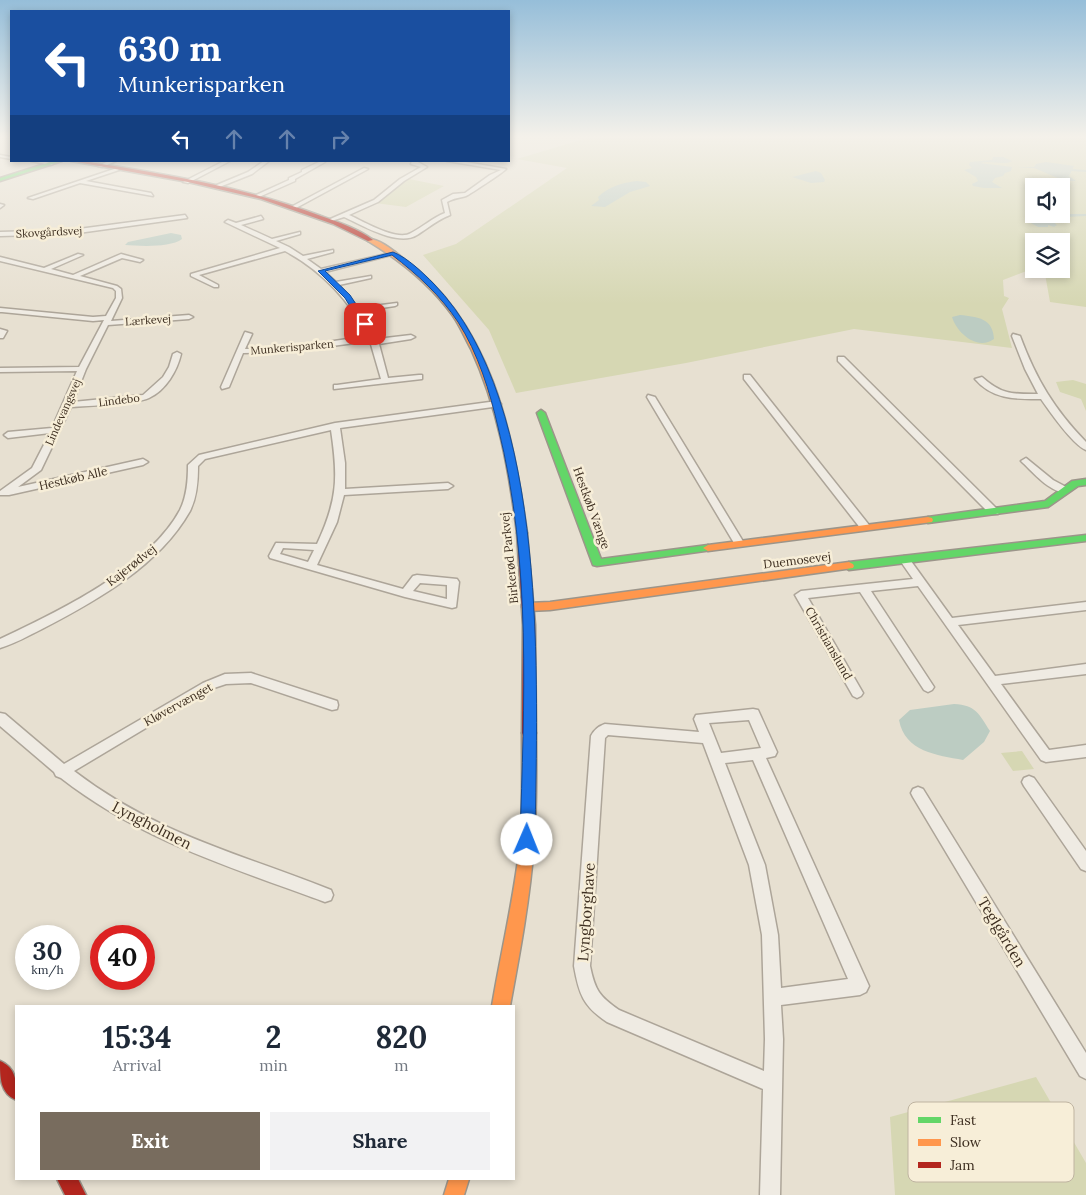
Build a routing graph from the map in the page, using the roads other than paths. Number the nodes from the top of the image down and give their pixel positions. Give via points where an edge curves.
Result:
1 (50, 192) edge
2 (134, 192) edge
3 (237, 192) edge
4 (267, 192) edge
5 (323, 192) edge
6 (388, 192) edge
7 (469, 192) edge
8 (151, 195) dead end
9 (257, 196) junction
10 (43, 198) dead end
11 (294, 207) junction
12 (364, 207) junction
13 (374, 210) dead end
14 (345, 215) junction
15 (185, 217) dead end
16 (261, 218) dead end
17 (330, 221) junction
18 (228, 222) dead end
19 (237, 225) junction
20 (298, 233) dead end
21 (0, 234) edge
22 (271, 240) junction
23 (287, 248) junction
24 (331, 251) dead end
25 (393, 253) junction
26 (80, 255) dead end
27 (303, 258) junction
28 (0, 259) edge
29 (140, 260) dead end
30 (44, 270) junction
31 (321, 271) junction
32 (73, 277) junction
33 (369, 277) dead end
34 (335, 284) junction
35 (216, 286) dead end
36 (395, 304) dead end
37 (2, 310) dead end
38 (357, 310) junction
39 (189, 317) dead end
40 (108, 321) junction
41 (0, 332) edge
42 (248, 334) dead end
43 (0, 336) edge
44 (1016, 336) dead end
45 (411, 337) dead end
46 (373, 340) junction
47 (240, 351) junction
48 (178, 354) dead end
49 (841, 359) dead end
50 (82, 369) junction
51 (0, 370) edge
52 (419, 377) dead end
53 (747, 378) dead end
54 (978, 379) dead end
55 (385, 381) junction
56 (225, 387) dead end
57 (337, 387) dead end
58 (651, 397) dead end
59 (1042, 397) junction
60 (497, 404) junction
61 (68, 405) junction
62 (541, 413) dead end
63 (335, 426) junction
64 (56, 430) junction
65 (8, 435) dead end
66 (1086, 448) edge
67 (1026, 461) dead end
68 (143, 462) dead end
69 (1086, 482) edge
70 (448, 486) dead end
71 (1065, 490) junction
72 (340, 492) junction
73 (2, 494) edge
74 (994, 512) junction
75 (865, 527) junction
76 (1080, 538) edge
77 (740, 543) junction
78 (320, 547) junction
79 (904, 559) junction
80 (311, 566) junction
81 (921, 582) junction
82 (863, 588) junction
83 (405, 593) dead end
84 (1086, 606) edge
85 (528, 607) junction
86 (949, 622) junction
87 (0, 644) edge
88 (1086, 669) edge
89 (991, 680) junction
90 (928, 687) dead end
91 (857, 693) dead end
92 (332, 705) dead end
93 (0, 718) edge
94 (708, 738) junction
95 (1086, 751) edge
96 (757, 754) junction
97 (716, 759) junction
98 (61, 772) junction
99 (1029, 782) dead end
100 (918, 793) dead end
101 (1084, 860) edge
102 (325, 895) dead end
103 (773, 998) junction
104 (501, 1005) edge
105 (0, 1070) edge
106 (1086, 1070) edge
107 (773, 1084) junction
108 (15, 1090) edge
109 (68, 1180) edge
110 (459, 1180) edge
111 (76, 1195) edge
112 (454, 1195) edge
113 (770, 1195) edge

1 - 10 street via 33,197
2 - 8 street
3 - 9 street, Birkerød Parkvej
4 - 9 street
5 - 11 street
6 - 12 street
7 - 14 street via 444,201 448,214 410,237 396,238
9 - 11 street, Birkerød Parkvej
11 - 17 street, Birkerød Parkvej
12 - 13 street
12 - 14 street
14 - 17 street
15 - 21 street, Skovgårdsvej via 71,232
16 - 19 street
17 - 25 street, Birkerød Parkvej
18 - 19 street
19 - 22 street
20 - 22 street
22 - 23 street
23 - 27 street
23 - 35 street via 193,275
24 - 27 street
25 - 31 street
25 - 60 street, Birkerød Parkvej via 422,275 462,323 479,356
26 - 30 street
27 - 31 street
28 - 30 street, Lindevangsvej
29 - 32 street via 122,256
30 - 32 street, Lindevangsvej
31 - 34 street
32 - 40 street, Lindevangsvej via 119,290 119,298
33 - 34 street
34 - 38 street
36 - 38 street
37 - 40 street
38 - 46 street
39 - 40 street, Lærkevej
40 - 50 street, Lindevangsvej
41 - 43 street via 3,331
42 - 47 street, Munkerisparken
44 - 59 street
45 - 46 street, Munkerisparken
46 - 47 street, Munkerisparken via 286,350
46 - 55 street
47 - 56 street, Munkerisparken
48 - 61 street, Lindebo via 166,378 145,397
49 - 74 street
50 - 51 street
50 - 61 street, Lindevangsvej
52 - 55 street
53 - 75 street
54 - 59 street via 999,394
55 - 57 street
58 - 77 street
59 - 66 street
60 - 63 street, Kajerødvej
60 - 85 street, Birkerød Parkvej via 513,467
61 - 64 street, Lindevangsvej
62 - 77 street, Hestkøb Vænge via 597,563
63 - 72 street
63 - 87 street, Kajerødvej via 202,457 193,465 193,485 186,509 167,536 142,560 64,611
64 - 65 street
64 - 73 street, Lindevangsvej via 36,470
67 - 71 street via 1050,482
68 - 73 street, Hestkøb Alle
69 - 71 street, Hestkøb Vænge via 1075,483
70 - 72 street
71 - 74 street, Hestkøb Vænge via 1048,504
72 - 78 street via 334,520
74 - 75 street, Hestkøb Vænge
75 - 77 street, Hestkøb Vænge
76 - 79 street, Duemosevej
78 - 80 street
78 - 80 street via 280,545 274,556
79 - 81 street
79 - 85 street, Duemosevej
80 - 83 street
81 - 82 street, Christianslund
81 - 86 street
82 - 90 street
82 - 91 street, Christianslund via 801,595
84 - 86 street
85 - 104 street, Birkerød Parkvej via 527,840 516,933
86 - 89 street
88 - 89 street
89 - 95 street via 1046,756
92 - 98 street, Kløvervænget via 250,678 225,679 207,686
93 - 98 street, Lyngholmen
94 - 96 street via 701,719 753,714 770,752
94 - 97 street
94 - 107 street, Lyngborghave via 605,729 598,736 582,966 588,996 614,1016
96 - 97 street
96 - 103 street via 860,986
97 - 103 street via 756,865 770,935
98 - 102 street, Lyngholmen via 121,812 188,844
99 - 101 street
100 - 106 street, Teglgården
103 - 107 street
105 - 108 street
107 - 113 street
109 - 111 street
110 - 112 street

